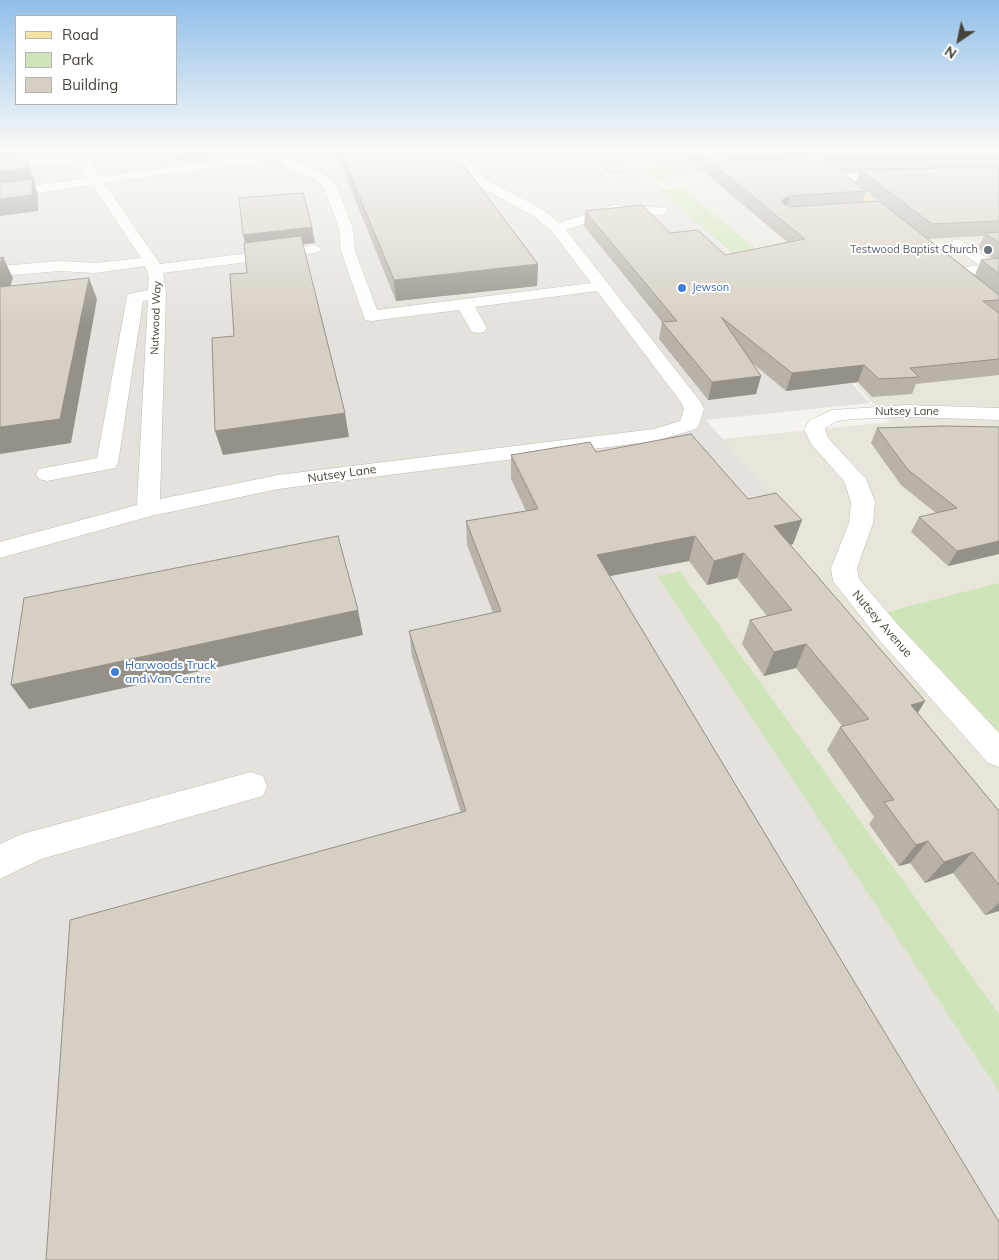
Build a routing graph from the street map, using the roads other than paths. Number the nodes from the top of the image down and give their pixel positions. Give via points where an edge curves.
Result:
1 (115, 209) edge
2 (339, 209) edge
3 (531, 209) edge
4 (877, 210) joint
5 (660, 211) dead end
6 (852, 211) edge
7 (557, 228) junction
8 (907, 233) edge
9 (984, 242) edge
10 (958, 243) junction
11 (942, 244) edge
12 (315, 249) dead end
13 (942, 261) edge
14 (153, 265) junction
15 (0, 271) edge
16 (955, 272) junction
17 (602, 286) junction
18 (975, 287) edge
19 (158, 294) junction
20 (464, 304) junction
21 (478, 328) dead end
22 (999, 414) edge
23 (817, 424) joint
24 (47, 474) dead end
25 (148, 509) junction
26 (0, 550) edge
27 (999, 754) edge
28 (251, 786) dead end
29 (0, 862) edge

1 - 14 street, Nutwood Way
2 - 20 street via 346,229 348,251 371,316
3 - 7 street
4 - 6 street
4 - 8 main road
5 - 7 street via 614,209
7 - 17 street
9 - 10 street
10 - 11 street
10 - 16 street via 993,268
12 - 14 street
13 - 16 main road
14 - 15 street via 46,266
14 - 19 street, Nutwood Way
16 - 18 main road
17 - 20 street
17 - 25 street, Nutsey Lane via 690,401 694,409 688,425 656,435 278,482
19 - 24 street via 135,297 107,463
19 - 25 street, Nutwood Way
20 - 21 street
22 - 23 street, Nutsey Lane via 854,413 832,416
23 - 27 street, Nutsey Avenue via 814,434 855,479 863,502 861,523 844,568 846,581
25 - 26 street, Nutsey Lane
28 - 29 street via 34,845

